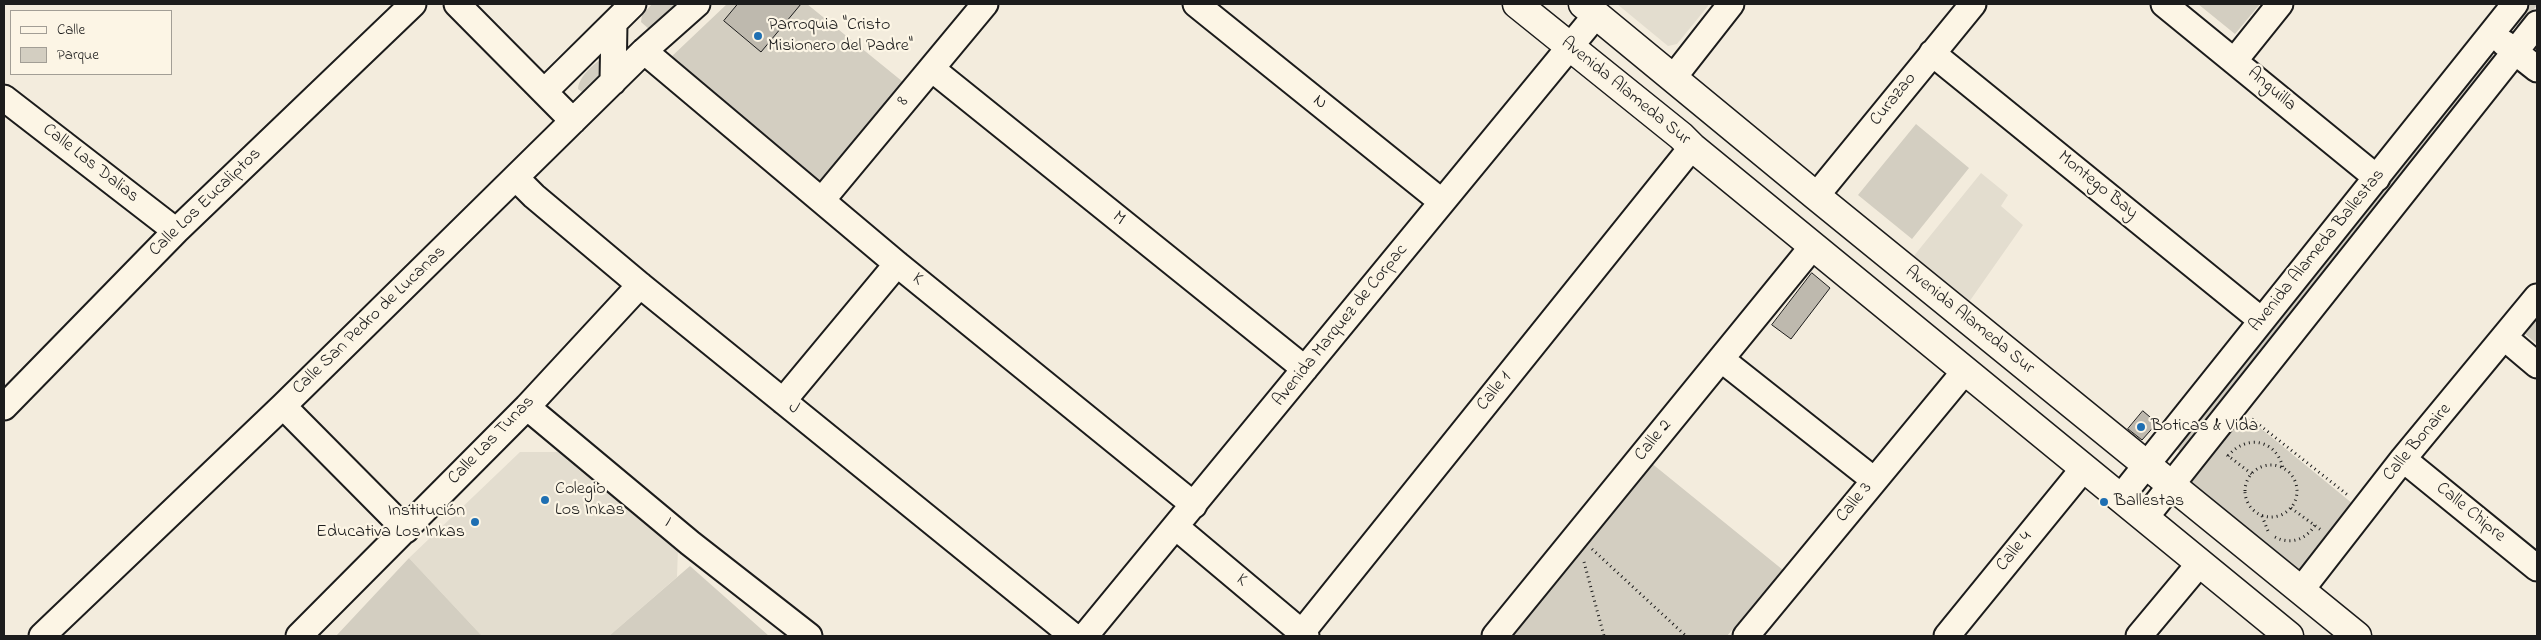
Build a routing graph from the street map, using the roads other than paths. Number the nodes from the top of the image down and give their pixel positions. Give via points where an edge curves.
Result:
1 (412, 4) edge
2 (457, 4) edge
3 (633, 4) edge
4 (697, 4) edge
5 (985, 4) edge
6 (1196, 4) edge
7 (1517, 4) edge
8 (1732, 4) edge
9 (1973, 4) edge
10 (2164, 4) edge
11 (2280, 4) edge
12 (2515, 4) edge
13 (1590, 9) edge
14 (614, 23) junction
15 (2537, 24) edge
16 (2491, 33) junction
17 (1570, 47) junction
18 (644, 51) junction
19 (2516, 52) junction
20 (1932, 53) junction
21 (2235, 60) junction
22 (932, 69) junction
23 (2537, 69) edge
24 (1673, 78) junction
25 (613, 82) junction
26 (545, 90) junction
27 (4, 98) edge
28 (573, 121) junction
29 (1692, 147) junction
30 (516, 178) junction
31 (2377, 178) junction
32 (1816, 196) junction
33 (822, 200) junction
34 (1442, 202) junction
35 (176, 231) junction
36 (1812, 246) junction
37 (897, 264) junction
38 (640, 285) junction
39 (2537, 297) edge
40 (2262, 320) junction
41 (2505, 338) junction
42 (1721, 358) junction
43 (2537, 365) edge
44 (1305, 369) junction
45 (1965, 371) junction
46 (783, 401) junction
47 (283, 406) junction
48 (4, 407) edge
49 (527, 407) junction
50 (2403, 459) junction
51 (2147, 466) junction
52 (2084, 468) junction
53 (1874, 480) junction
54 (2171, 485) junction
55 (2120, 498) junction
56 (1194, 505) junction
57 (2145, 518) junction
58 (1176, 527) junction
59 (406, 530) junction
60 (2200, 563) junction
61 (2537, 568) edge
62 (2301, 590) junction
63 (1302, 635) edge
64 (2284, 635) edge
65 (42, 636) edge
66 (299, 636) edge
67 (809, 636) edge
68 (1073, 636) edge
69 (1085, 636) edge
70 (1495, 636) edge
71 (1746, 636) edge
72 (1947, 636) edge
73 (2139, 636) edge
74 (2357, 636) edge

1 - 35 street, Calle Los Eucaliptos
2 - 26 street
3 - 14 street
4 - 18 street, Calle San Pedro de Lucanas
5 - 22 street, 8
6 - 34 street, N
7 - 17 main road, Avenida Alameda Sur
8 - 24 street
9 - 20 street, Curazao
10 - 21 street, Anguilla
11 - 21 street
12 - 16 street, Avenida Alameda Ballestas
13 - 17 street, Avenida Marquez de Corpac
13 - 24 main road, Avenida Alameda Sur
14 - 25 street
14 - 26 street
15 - 19 street, Avenida Alameda Ballestas
16 - 19 street
16 - 31 street, Avenida Alameda Ballestas
17 - 29 main road, Avenida Alameda Sur
17 - 34 street, Avenida Marquez de Corpac
18 - 25 street, Calle San Pedro de Lucanas
18 - 33 street, K
19 - 23 street
19 - 54 street, Avenida Alameda Ballestas
20 - 32 street, Curazao
20 - 40 street, Montego Bay
21 - 31 street, Anguilla
22 - 33 street, 8
22 - 44 street, M
24 - 32 main road, Avenida Alameda Sur
25 - 28 street, Calle San Pedro de Lucanas
26 - 28 street
27 - 35 street, Calle Las Dalias
28 - 30 street, Calle San Pedro de Lucanas
29 - 36 main road, Avenida Alameda Sur
29 - 63 street, Calle 1
30 - 38 street, J
30 - 47 street, Calle San Pedro de Lucanas
31 - 40 street, Avenida Alameda Ballestas
32 - 51 main road, Avenida Alameda Sur
33 - 37 street, K
34 - 44 street, Avenida Marquez de Corpac
35 - 48 street, Calle Los Eucaliptos
36 - 42 street, Calle 2
36 - 45 main road, Avenida Alameda Sur
37 - 46 street
37 - 56 street, K
38 - 46 street, J
38 - 49 street, Calle Las Tunas
39 - 41 street, Calle Bonaire
40 - 51 street, Avenida Alameda Ballestas
41 - 43 street
41 - 50 street, Calle Bonaire
42 - 53 street
42 - 70 street, Calle 2
44 - 56 street, Avenida Marquez de Corpac
45 - 52 main road, Avenida Alameda Sur
45 - 53 street, Calle 3
46 - 68 street, J
47 - 59 street
47 - 65 street, Calle San Pedro de Lucanas
49 - 59 street, Calle Las Tunas
49 - 67 street, I via 690,543
50 - 61 street, Calle Chipre
50 - 62 street, Calle Bonaire
51 - 54 main road, Avenida Alameda Sur
51 - 55 street, Avenida Alameda Ballestas
52 - 55 main road, Avenida Alameda Sur
52 - 72 street, Calle 4
53 - 71 street, Calle 3
54 - 57 street, Avenida Alameda Ballestas
54 - 62 main road, Avenida Alameda Sur
55 - 57 main road, Avenida Alameda Sur
56 - 58 street, Avenida Marquez de Corpac
57 - 60 main road, Avenida Alameda Sur
58 - 63 street, K
58 - 69 street, Avenida Marquez de Corpac
59 - 66 street, Calle Las Tunas
60 - 64 main road, Avenida Alameda Sur
60 - 73 street
62 - 74 main road, Avenida Alameda Sur

